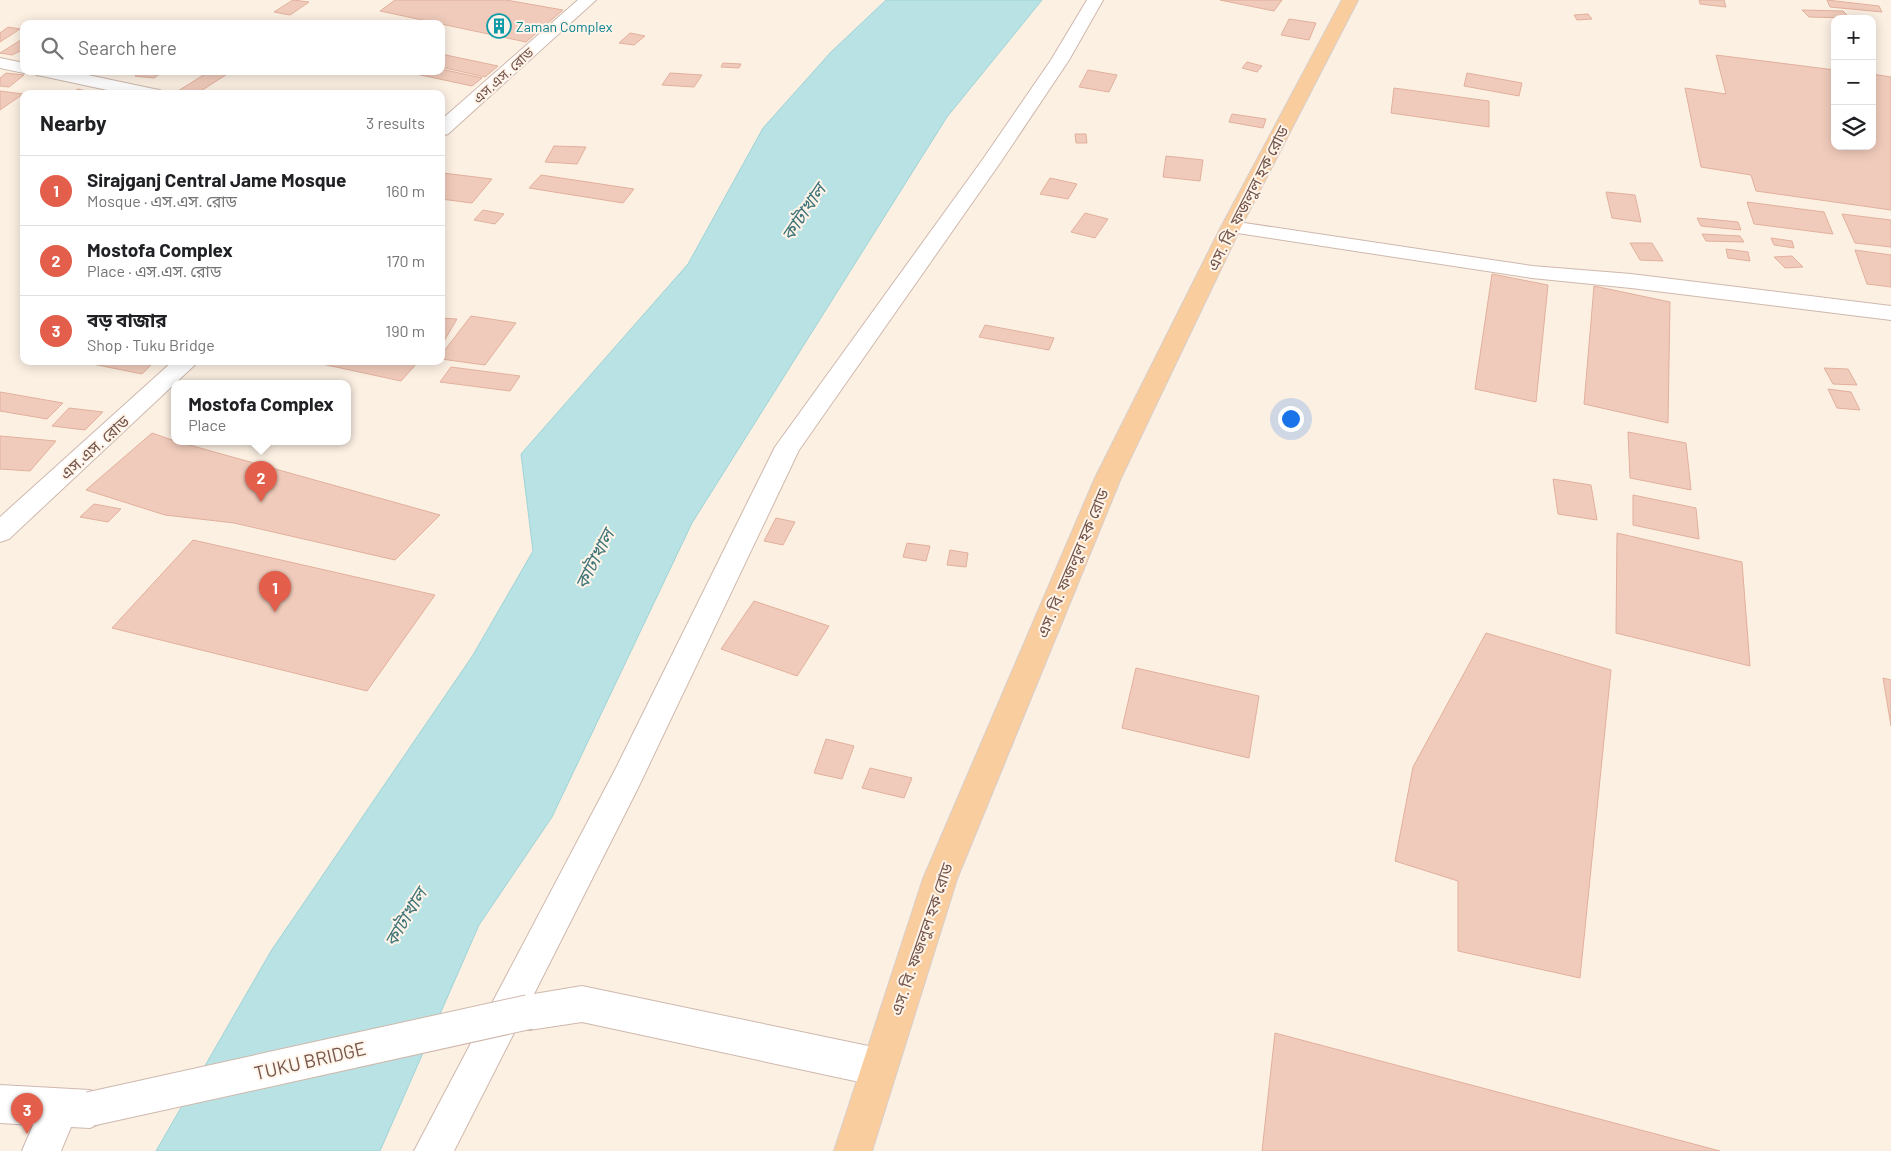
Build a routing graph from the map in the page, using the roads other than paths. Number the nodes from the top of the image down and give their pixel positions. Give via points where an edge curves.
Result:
1 (588, 0) edge
2 (1094, 0) edge
3 (1350, 0) edge
4 (0, 63) edge
5 (20, 67) edge
6 (61, 75) edge
7 (135, 90) edge
8 (445, 126) edge
9 (1231, 226) junction
10 (1891, 313) edge
11 (183, 365) edge
12 (0, 532) edge
13 (878, 1067) junction
14 (0, 1104) edge
15 (75, 1108) junction
16 (41, 1151) edge
17 (433, 1151) edge
18 (853, 1151) edge

1 - 8 street, এস.এস. রোড
2 - 17 street via 1060,60 990,163 788,447 627,778
3 - 9 main road, এস. বি. ফজলুল হক রোড
4 - 5 street
6 - 7 street
9 - 10 street via 1532,272
9 - 13 main road, এস. বি. ফজলুল হক রোড via 1108,478 944,870
11 - 12 street, এস.এস. রোড
13 - 15 street, TUKU BRIDGE, bridge via 582,1004 529,1012
13 - 18 main road, এস. বি. ফজলুল হক রোড
14 - 15 street, TUKU BRIDGE
15 - 16 street

